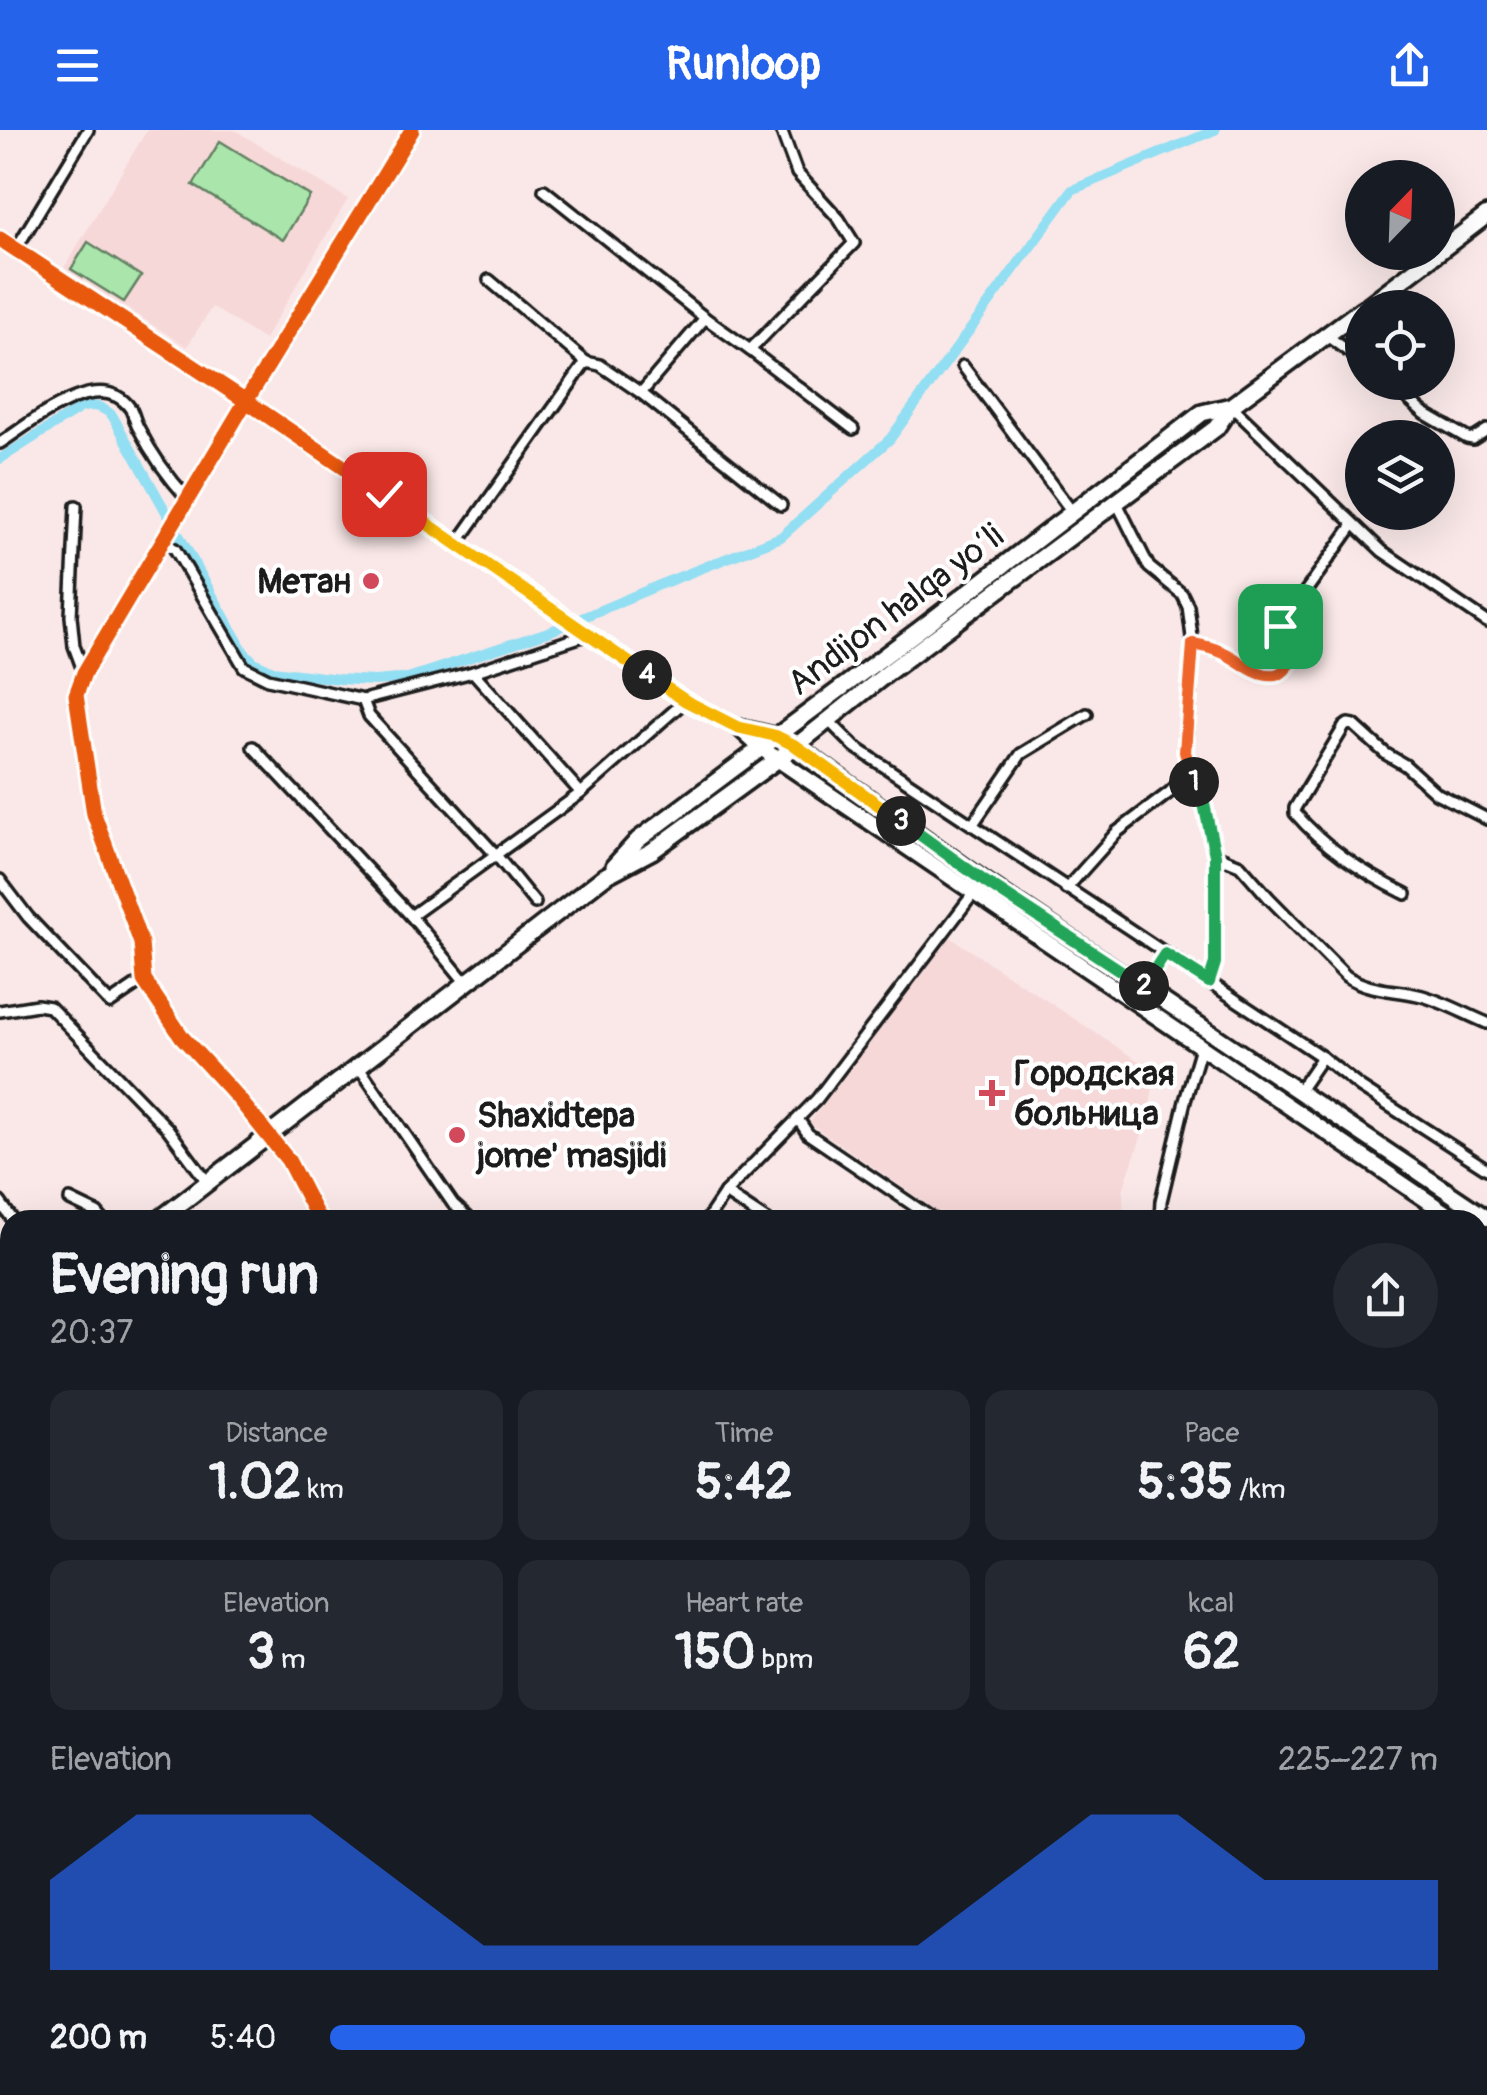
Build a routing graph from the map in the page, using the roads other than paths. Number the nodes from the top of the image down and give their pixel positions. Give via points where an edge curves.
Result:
1 (88, 130) edge
2 (412, 130) edge
3 (780, 130) edge
4 (544, 190) dead end
5 (1487, 215) edge
6 (0, 238) edge
7 (16, 250) junction
8 (489, 280) dead end
9 (1388, 290) edge
10 (705, 318) junction
11 (1345, 322) edge
12 (1327, 336) junction
13 (1345, 349) edge
14 (750, 350) junction
15 (586, 362) junction
16 (964, 366) dead end
17 (642, 393) junction
18 (246, 400) junction
19 (1409, 400) edge
20 (1231, 406) junction
21 (853, 429) dead end
22 (1487, 430) edge
23 (0, 442) edge
24 (186, 503) junction
25 (1117, 503) junction
26 (781, 504) dead end
27 (76, 506) dead end
28 (1074, 513) junction
29 (1345, 517) edge
30 (1349, 530) edge
31 (1359, 530) edge
32 (164, 537) junction
33 (457, 544) junction
34 (1487, 622) edge
35 (586, 632) junction
36 (1193, 644) junction
37 (473, 672) junction
38 (84, 673) junction
39 (363, 700) junction
40 (686, 701) junction
41 (1087, 714) dead end
42 (827, 719) junction
43 (737, 727) junction
44 (776, 736) junction
45 (253, 746) dead end
46 (796, 746) junction
47 (760, 748) junction
48 (777, 759) junction
49 (1190, 772) junction
50 (581, 793) junction
51 (1487, 819) edge
52 (973, 824) junction
53 (496, 855) junction
54 (1215, 855) junction
55 (605, 876) junction
56 (0, 880) edge
57 (1066, 889) junction
58 (973, 894) junction
59 (1406, 894) dead end
60 (535, 903) dead end
61 (411, 916) junction
62 (1165, 954) junction
63 (144, 980) junction
64 (1209, 982) junction
65 (466, 983) junction
66 (1143, 988) junction
67 (0, 1011) edge
68 (1487, 1023) edge
69 (1201, 1047) junction
70 (1322, 1057) junction
71 (359, 1067) junction
72 (1298, 1092) junction
73 (798, 1119) junction
74 (269, 1137) junction
75 (1487, 1169) edge
76 (208, 1184) junction
77 (726, 1193) junction
78 (70, 1200) dead end
79 (91, 1210) edge
80 (173, 1210) edge
81 (314, 1210) edge
82 (460, 1210) edge
83 (715, 1210) edge
84 (751, 1210) edge
85 (921, 1210) edge
86 (1161, 1210) edge
87 (1441, 1210) edge
88 (1475, 1210) edge

1 - 7 street
2 - 18 street
3 - 14 street via 797,172 854,243
4 - 10 street
5 - 9 highway, Andijon halqa yo‘li
6 - 7 street
7 - 18 street
8 - 15 street
10 - 14 street
10 - 17 street
11 - 12 highway, Andijon halqa yo‘li
12 - 13 street
12 - 20 highway, Andijon halqa yo‘li
14 - 21 street
15 - 17 street
15 - 33 street
16 - 28 street
17 - 26 street
18 - 24 street
18 - 33 street
19 - 22 street via 1466,438
20 - 25 highway, Andijon halqa yo‘li via 1216,428
20 - 28 highway, Andijon halqa yo‘li via 1202,413
20 - 29 street
23 - 24 street via 69,399 107,392 129,407
24 - 32 street
25 - 36 street via 1150,567 1186,599
25 - 42 highway, Andijon halqa yo‘li
27 - 38 street via 71,616
28 - 44 highway, Andijon halqa yo‘li
30 - 36 street via 1280,626 1278,634 1296,652 1281,674 1264,674
31 - 34 street
32 - 38 street
32 - 39 street via 244,666 268,679
33 - 35 street
35 - 37 street
35 - 40 street
36 - 49 street via 1185,738
37 - 39 street
37 - 50 street
38 - 63 street via 76,695 94,814 142,943
39 - 53 street via 370,716
40 - 43 street
40 - 50 street
41 - 52 street via 1021,754
42 - 46 highway, Andijon halqa yo‘li
42 - 52 street via 855,747
43 - 44 main road
43 - 47 main road
44 - 46 main road
44 - 47 highway, Andijon halqa yo‘li
45 - 61 street
46 - 48 highway, Andijon halqa yo‘li
46 - 66 main road
47 - 48 main road
47 - 55 highway, Andijon halqa yo‘li via 638,840
48 - 55 highway, Andijon halqa yo‘li
48 - 58 main road
49 - 54 street
49 - 57 street via 1117,832
50 - 53 street
51 - 59 street via 1436,793 1354,726 1344,727 1295,813 1346,860
52 - 57 street
53 - 60 street
53 - 61 street
54 - 64 street via 1215,963
54 - 68 street via 1240,865 1358,984 1422,995
55 - 65 highway, Andijon halqa yo‘li
56 - 63 street via 110,1003
57 - 62 street
58 - 69 main road
58 - 73 street
61 - 65 street
62 - 64 street
62 - 66 street
63 - 74 street via 182,1037
64 - 70 street
65 - 71 highway, Andijon halqa yo‘li
66 - 72 main road
67 - 76 street via 50,1006 168,1129
69 - 86 street
69 - 87 main road
70 - 72 street
70 - 75 street
71 - 74 highway, Andijon halqa yo‘li
71 - 82 street
72 - 88 main road
73 - 77 street
73 - 85 street via 808,1134
74 - 76 highway, Andijon halqa yo‘li
74 - 81 street
76 - 80 highway, Andijon halqa yo‘li
77 - 83 street
77 - 84 street
78 - 79 street

